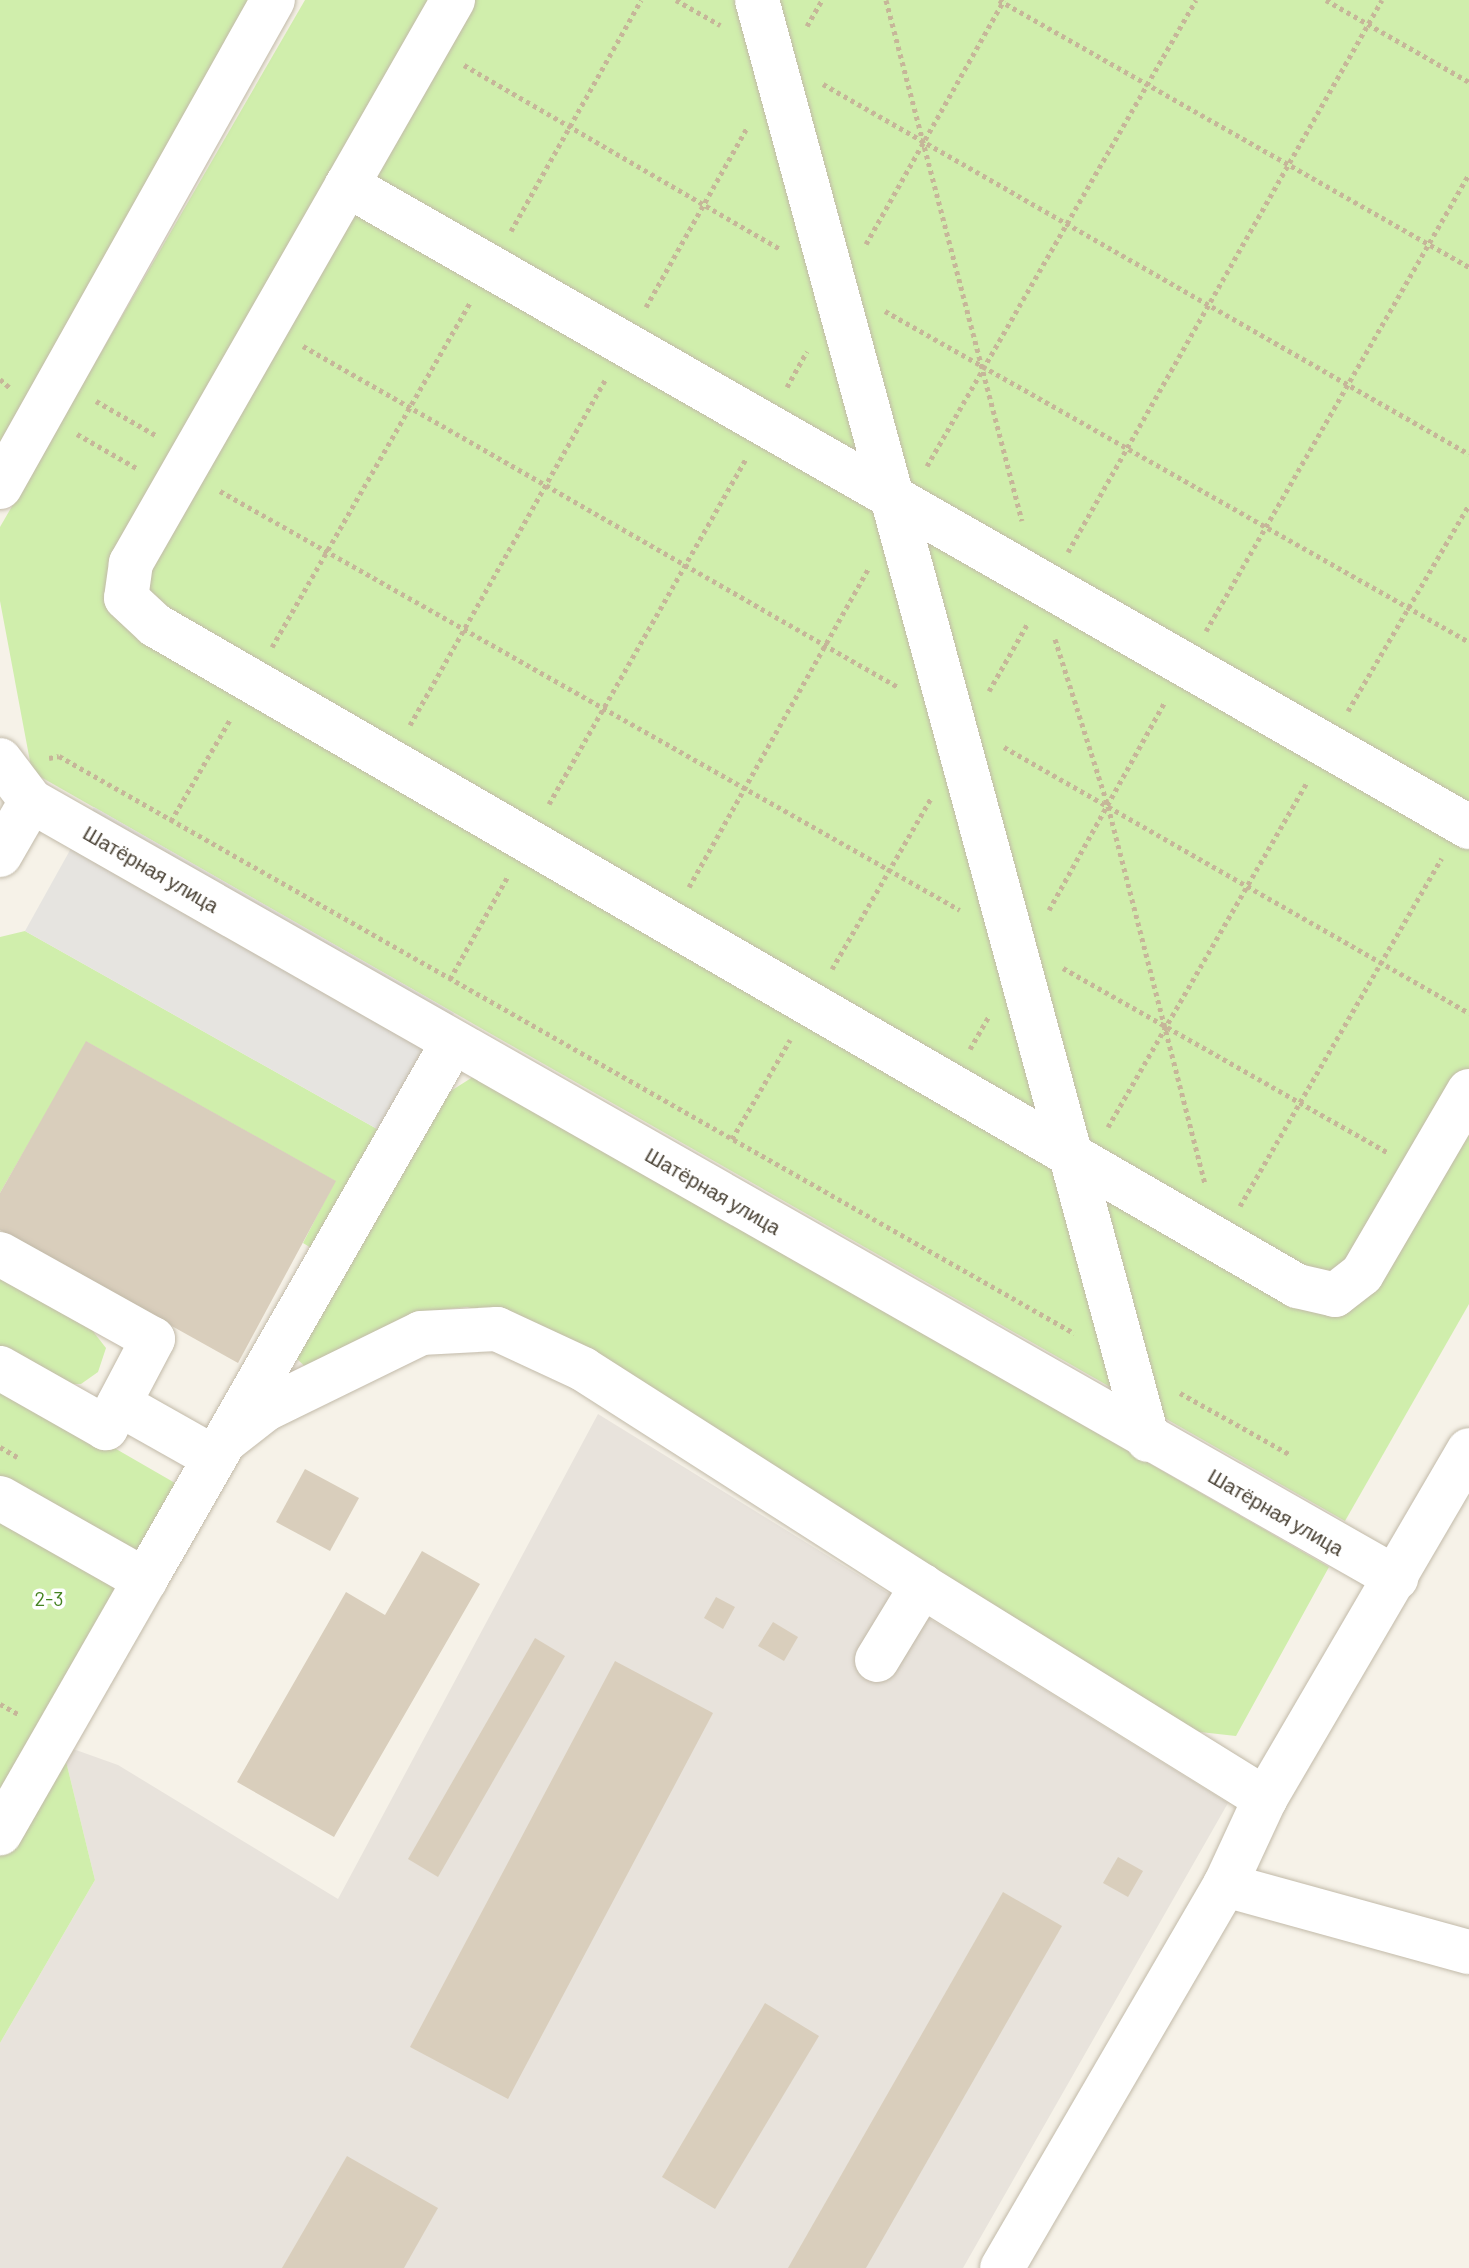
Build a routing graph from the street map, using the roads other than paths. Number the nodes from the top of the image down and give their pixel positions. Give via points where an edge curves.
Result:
1 (273, 0) edge
2 (453, 0) edge
3 (757, 0) edge
4 (347, 185) junction
5 (0, 487) edge
6 (898, 506) junction
7 (2, 763) edge
8 (31, 801) junction
9 (1466, 826) edge
10 (0, 855) edge
11 (453, 1042) junction
12 (1469, 1091) edge
13 (1080, 1161) junction
14 (0, 1254) edge
15 (0, 1368) edge
16 (119, 1404) junction
17 (1148, 1440) junction
18 (220, 1450) junction
19 (1469, 1450) edge
20 (0, 1498) edge
21 (1396, 1578) junction
22 (145, 1580) junction
23 (922, 1586) junction
24 (877, 1660) dead end
25 (1265, 1799) junction
26 (0, 1833) edge
27 (1225, 1885) junction
28 (1469, 1952) edge
29 (1002, 2268) edge

1 - 5 street
2 - 4 street
3 - 6 street
4 - 6 street
4 - 13 street via 131,563 126,598 155,625
6 - 9 street
6 - 13 street
7 - 8 street
8 - 10 street
8 - 11 street, Шатёрная улица
11 - 17 street, Шатёрная улица
11 - 18 street
12 - 13 street via 1362,1274 1335,1295 1297,1286
13 - 17 street
14 - 16 street via 153,1339
15 - 16 street via 106,1428
16 - 18 street
17 - 21 street, Шатёрная улица
18 - 22 street
18 - 23 street via 266,1409 421,1333 497,1329 583,1369
19 - 21 street
20 - 22 street
21 - 25 street
22 - 26 street
23 - 24 street
23 - 25 street
25 - 27 street
27 - 28 street
27 - 29 street

